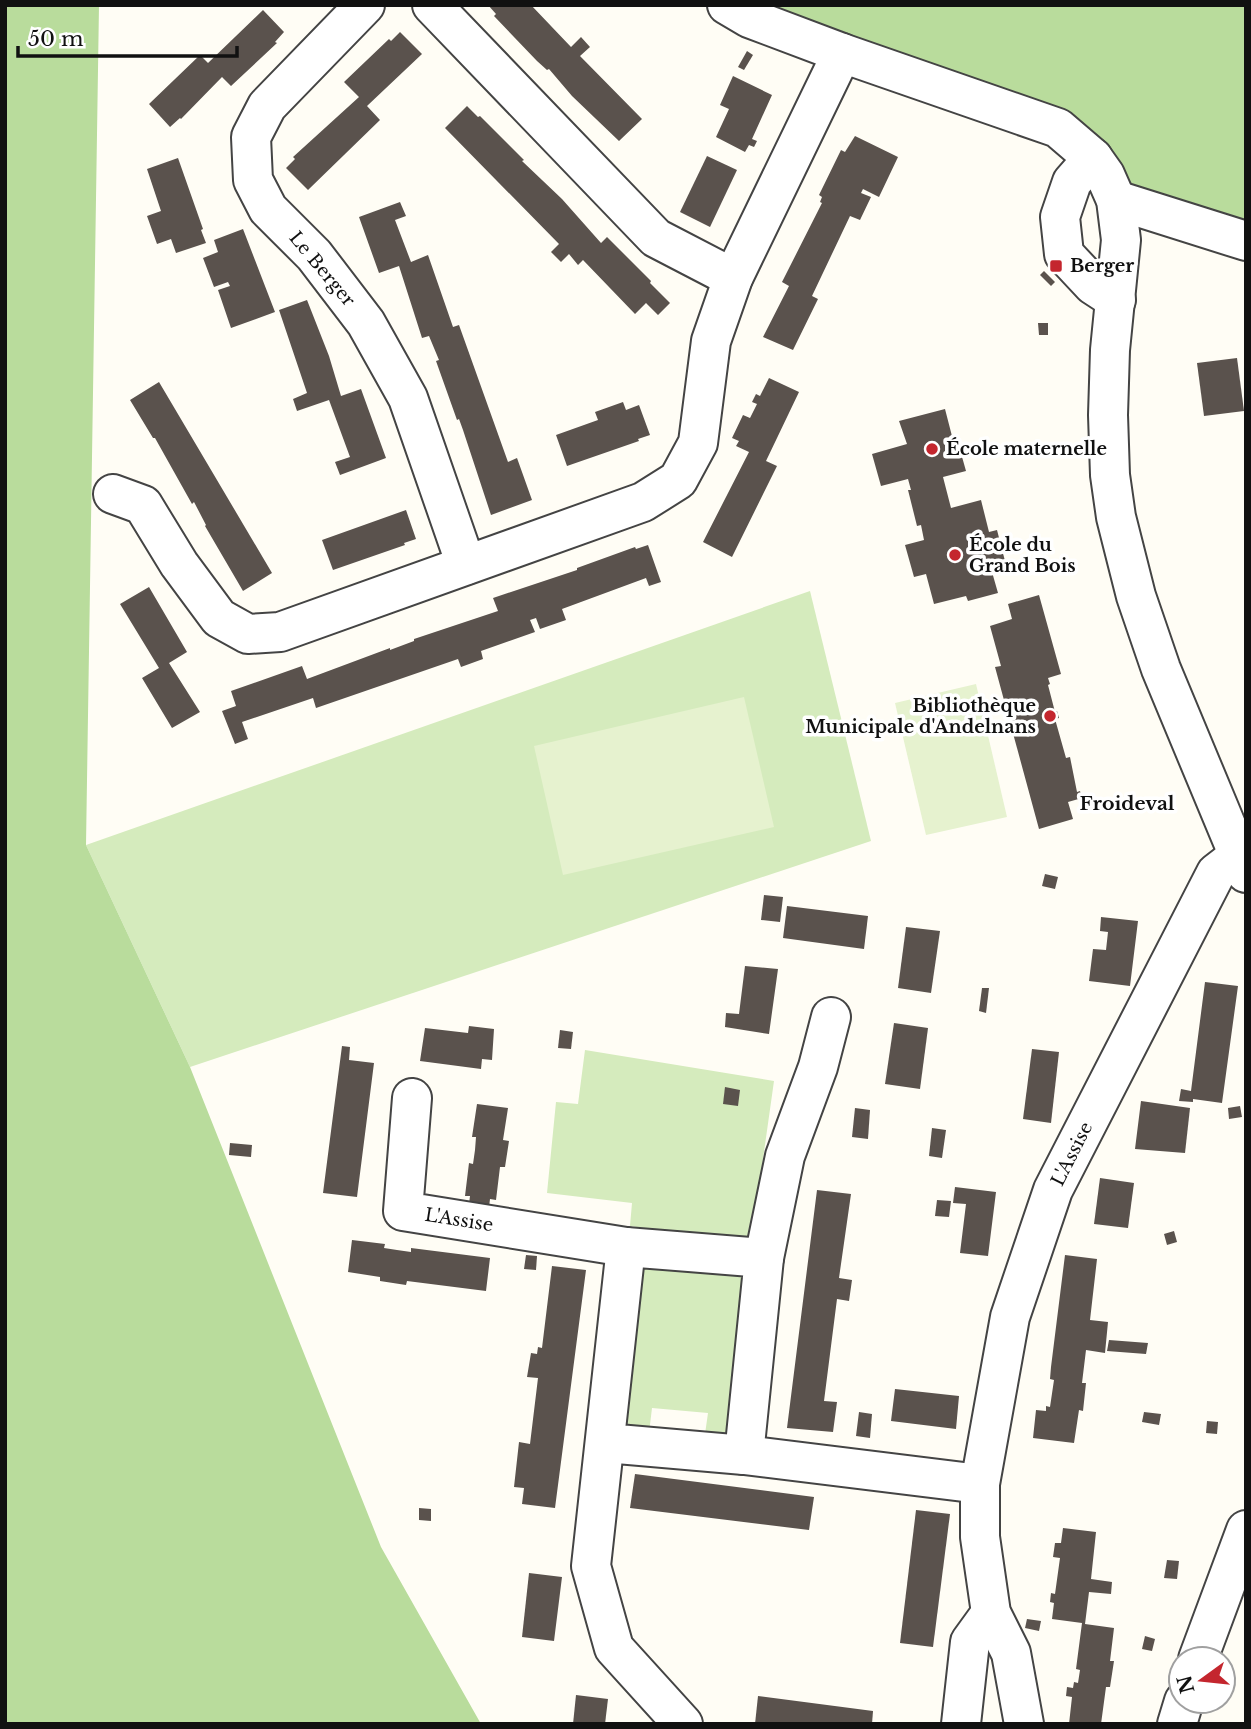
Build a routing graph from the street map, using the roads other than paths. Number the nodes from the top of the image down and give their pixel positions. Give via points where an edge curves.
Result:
1 (365, 5) edge
2 (432, 5) edge
3 (727, 5) edge
4 (842, 54) junction
5 (1093, 158) junction
6 (1116, 200) junction
7 (1246, 241) edge
8 (733, 278) junction
9 (1116, 300) junction
10 (113, 494) dead end
11 (466, 565) junction
12 (1242, 865) edge
13 (831, 1017) dead end
14 (412, 1098) dead end
15 (626, 1247) junction
16 (764, 1258) junction
17 (606, 1443) junction
18 (744, 1455) junction
19 (980, 1484) junction
20 (1246, 1530) edge
21 (991, 1613) junction
22 (1203, 1645) edge
23 (683, 1724) edge
24 (961, 1724) edge
25 (1024, 1724) edge

1 - 11 street, Le Berger via 267,106 251,137 253,180 268,209 314,255 366,323 408,398
2 - 8 street via 656,237
3 - 4 street
4 - 5 street via 1058,128
4 - 8 street
5 - 6 street
5 - 9 street via 1072,183 1060,217 1065,254 1093,285
6 - 7 street
6 - 9 street via 1121,240
8 - 11 street via 711,341 698,443 678,480 643,502
9 - 12 street via 1108,427 1123,551 1161,669
10 - 11 street via 143,505 219,618 248,634 280,632
12 - 19 street, L'Assise via 1216,873 1053,1190 1010,1317
13 - 16 street via 785,1156
14 - 15 street, L'Assise via 403,1211
15 - 16 street
15 - 17 street
16 - 18 street
17 - 18 street
17 - 23 street via 591,1566 594,1578 614,1648
18 - 19 street
19 - 21 street, L'Assise via 980,1537
20 - 22 street
21 - 24 street via 970,1642
21 - 25 street, L'Assise via 1010,1653

